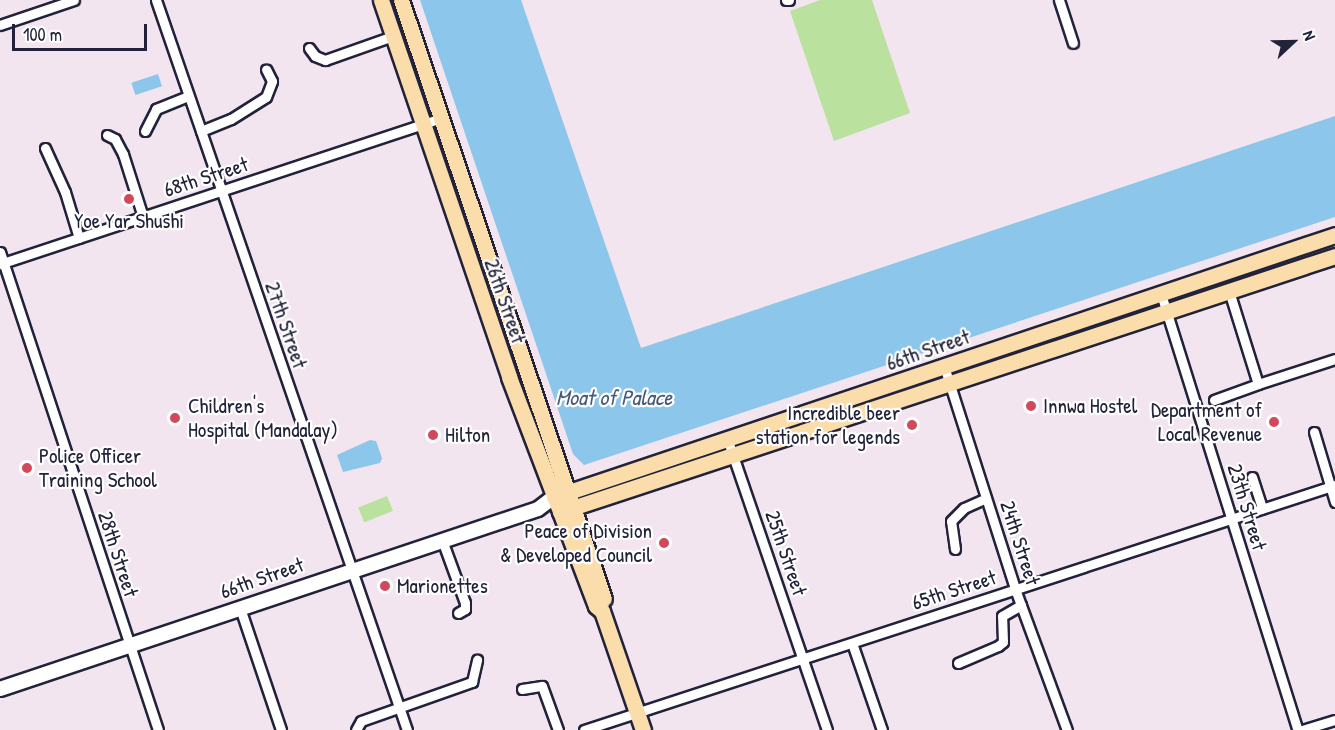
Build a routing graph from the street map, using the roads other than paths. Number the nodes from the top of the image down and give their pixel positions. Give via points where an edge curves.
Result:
1 (72, 0) edge
2 (156, 0) edge
3 (381, 0) edge
4 (401, 0) edge
5 (1059, 0) edge
6 (0, 25) edge
7 (393, 36) junction
8 (1073, 43) dead end
9 (309, 48) dead end
10 (266, 69) dead end
11 (189, 96) junction
12 (442, 118) junction
13 (423, 124) junction
14 (145, 131) dead end
15 (201, 131) junction
16 (107, 135) dead end
17 (45, 148) dead end
18 (222, 191) junction
19 (143, 217) junction
20 (1335, 235) edge
21 (79, 238) junction
22 (0, 252) edge
23 (1335, 256) edge
24 (2, 264) edge
25 (1229, 291) junction
26 (1161, 294) junction
27 (1166, 312) junction
28 (1335, 359) edge
29 (944, 366) junction
30 (1258, 384) junction
31 (949, 385) junction
32 (1214, 400) dead end
33 (1314, 432) dead end
34 (728, 441) junction
35 (733, 458) junction
36 (1252, 477) dead end
37 (1333, 486) edge
38 (561, 494) junction
39 (986, 498) junction
40 (1335, 502) edge
41 (1262, 508) junction
42 (538, 509) junction
43 (567, 510) junction
44 (1231, 518) junction
45 (442, 540) junction
46 (956, 549) dead end
47 (353, 569) junction
48 (1015, 589) junction
49 (1021, 605) junction
50 (240, 608) junction
51 (458, 613) dead end
52 (852, 643) junction
53 (129, 645) junction
54 (804, 659) junction
55 (477, 660) dead end
56 (958, 663) dead end
57 (522, 688) dead end
58 (0, 689) edge
59 (399, 708) junction
60 (637, 712) junction
61 (1335, 720) edge
62 (158, 730) edge
63 (281, 730) edge
64 (356, 730) edge
65 (407, 730) edge
66 (558, 730) edge
67 (584, 730) edge
68 (643, 730) edge
69 (827, 730) edge
70 (882, 730) edge
71 (1067, 730) edge
72 (1300, 730) edge

1 - 6 street
2 - 11 street, 27th Street
3 - 7 main road, 26th Street
4 - 12 main road, 26th Street
5 - 8 street
7 - 9 street via 325,60
7 - 13 main road, 26th Street
10 - 15 street via 272,81 266,97 231,119
11 - 14 street via 156,109
11 - 15 street, 27th Street
12 - 13 street, 68th Street
12 - 38 main road, 26th Street
13 - 18 street, 68th Street
13 - 38 main road, 26th Street via 483,304
15 - 18 street, 27th Street
16 - 19 street via 115,139 123,154
17 - 21 street via 65,192
18 - 19 street, 68th Street
18 - 47 street, 27th Street
19 - 21 street, 68th Street
20 - 26 main road, 66th Street
21 - 24 street, 68th Street
22 - 24 street, 28th Street
23 - 25 main road, 66th Street
24 - 53 street, 28th Street
25 - 27 main road, 66th Street
25 - 30 street
26 - 27 street, 23th Street
26 - 29 main road, 66th Street
27 - 31 main road, 66th Street
27 - 44 street, 23th Street
28 - 30 street
29 - 31 street, 24th Street
29 - 34 main road, 66th Street
30 - 32 street
31 - 35 main road, 66th Street
31 - 39 street, 24th Street
33 - 37 street
34 - 35 street, 25th Street
34 - 38 main road, 66th Street
35 - 43 main road, 66th Street
35 - 54 street, 25th Street
36 - 41 street
37 - 40 street
37 - 41 street, 65th Street
38 - 42 street, 66th Street
38 - 43 main road, 26th Street
39 - 46 street via 964,508 951,520
39 - 48 street, 24th Street
41 - 44 street, 65th Street
42 - 43 street, 66th Street
42 - 45 street, 66th Street
43 - 60 main road, 26th Street via 605,602 602,611
44 - 48 street, 65th Street
44 - 72 street, 23th Street
45 - 47 street, 66th Street
45 - 51 street via 465,603 465,609
47 - 50 street, 66th Street
47 - 59 street, 27th Street
48 - 49 street, 24th Street
48 - 52 street, 65th Street
49 - 56 street via 1002,616 1003,642
49 - 71 street, 24th Street
50 - 53 street, 66th Street
50 - 63 street
52 - 54 street, 65th Street
52 - 70 street
53 - 58 street, 66th Street
53 - 62 street, 28th Street
54 - 60 street, 65th Street
54 - 69 street, 25th Street
55 - 59 street via 472,682
57 - 66 street via 542,686
59 - 64 street via 361,721
59 - 65 street, 27th Street
60 - 67 street, 65th Street
60 - 68 main road, 26th Street
61 - 72 street

